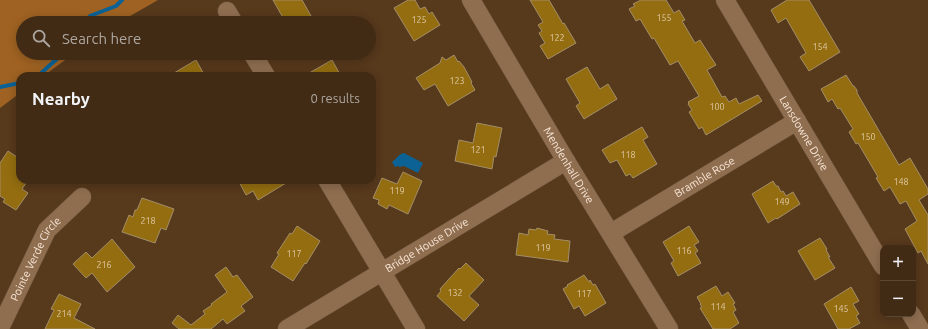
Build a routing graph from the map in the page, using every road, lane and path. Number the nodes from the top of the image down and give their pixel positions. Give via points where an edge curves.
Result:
1 (471, 0) edge
2 (725, 0) edge
3 (256, 60) edge
4 (264, 72) edge
5 (797, 121) junction
6 (566, 161) junction
7 (329, 184) edge
8 (82, 197) dead end
9 (611, 233) junction
10 (880, 261) edge
11 (382, 272) junction
12 (913, 317) edge
13 (0, 328) edge
14 (287, 329) edge
15 (416, 329) edge
16 (669, 329) edge
17 (920, 329) edge

1 - 6 street, Mendenhall Drive
2 - 5 street, Lansdowne Drive
3 - 4 street
5 - 9 street, Bramble Rose
5 - 10 street, Lansdowne Drive
6 - 9 street, Mendenhall Drive
6 - 11 street, Bridge House Drive
7 - 11 street
8 - 13 street, Pointe Verde Circle via 48,230
9 - 16 street, Mendenhall Drive
11 - 14 street, Bridge House Drive
11 - 15 street
12 - 17 street

